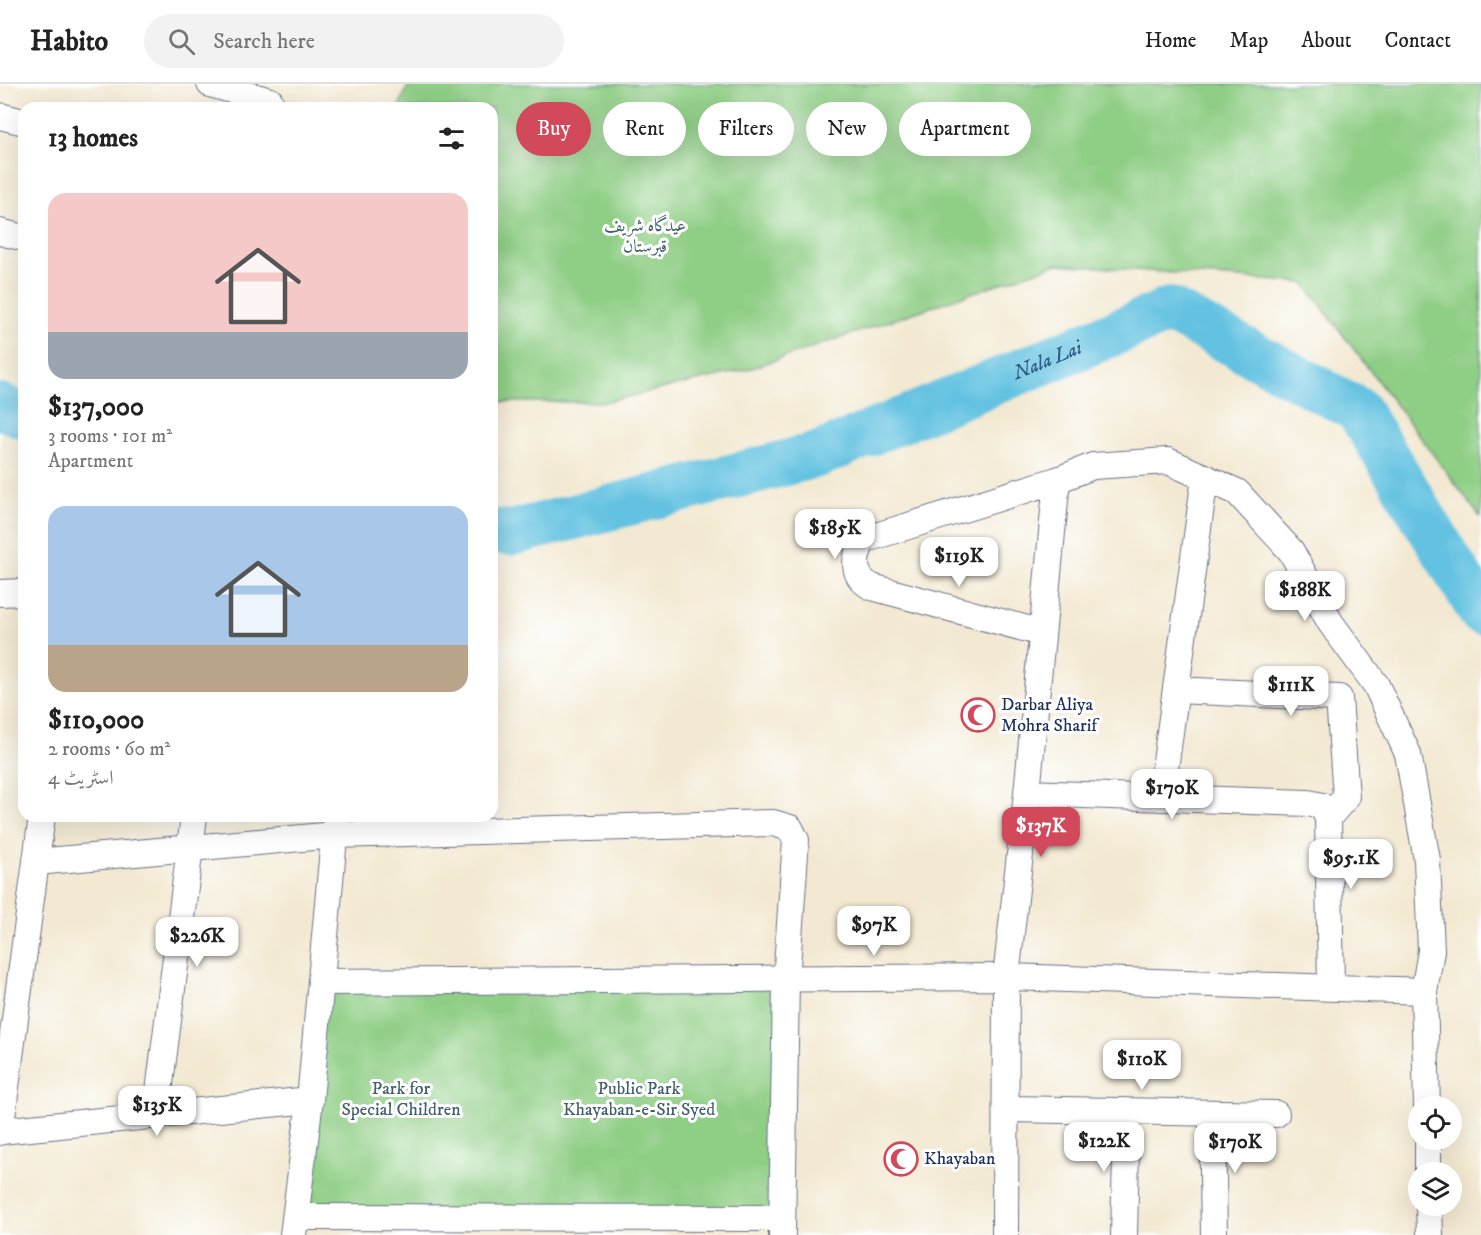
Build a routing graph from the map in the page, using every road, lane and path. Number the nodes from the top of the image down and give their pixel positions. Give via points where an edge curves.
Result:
1 (210, 84) edge
2 (270, 100) dead end
3 (0, 116) edge
4 (18, 120) edge
5 (0, 232) edge
6 (18, 236) edge
7 (1205, 477) junction
8 (1057, 480) junction
9 (18, 592) edge
10 (0, 594) edge
11 (1042, 633) junction
12 (1176, 690) junction
13 (1027, 793) junction
14 (1161, 798) junction
15 (1328, 818) junction
16 (41, 822) edge
17 (193, 822) edge
18 (335, 825) edge
19 (190, 848) junction
20 (36, 862) junction
21 (1006, 977) junction
22 (786, 980) junction
23 (322, 982) junction
24 (1330, 987) junction
25 (1424, 991) junction
26 (8, 1013) edge
27 (1427, 1096) edge
28 (310, 1100) junction
29 (1007, 1109) junction
30 (1127, 1113) junction
31 (1212, 1114) junction
32 (1276, 1114) dead end
33 (156, 1115) junction
34 (0, 1132) edge
35 (1429, 1216) edge
36 (295, 1226) edge
37 (782, 1227) edge
38 (1005, 1235) edge
39 (1124, 1235) edge
40 (1215, 1235) edge
41 (1430, 1235) edge

1 - 2 street
3 - 4 street
5 - 6 street
7 - 8 street via 1167,461 1093,466
7 - 12 street
7 - 25 street via 1237,492 1291,551 1330,622 1376,685 1407,754 1427,860 1431,951
8 - 11 street
8 - 11 street via 863,540 858,550 856,571 861,581 872,587
9 - 10 street
11 - 13 street
12 - 14 street
12 - 15 street via 1339,698 1346,797
13 - 14 street
13 - 21 street
14 - 15 street via 1308,803 1322,806
15 - 24 street
16 - 20 street
17 - 19 street
18 - 19 street
18 - 22 street via 773,823 790,828 796,840
18 - 23 street
19 - 20 street
19 - 33 street
20 - 26 street
21 - 22 street
21 - 24 street
21 - 29 street
22 - 23 street
22 - 37 street
23 - 28 street
24 - 25 street
25 - 27 street
26 - 34 street
28 - 33 street
28 - 36 street
29 - 30 street
29 - 38 street
30 - 31 street
30 - 39 street
31 - 32 street
31 - 40 street
33 - 34 street
35 - 41 street
36 - 37 street

